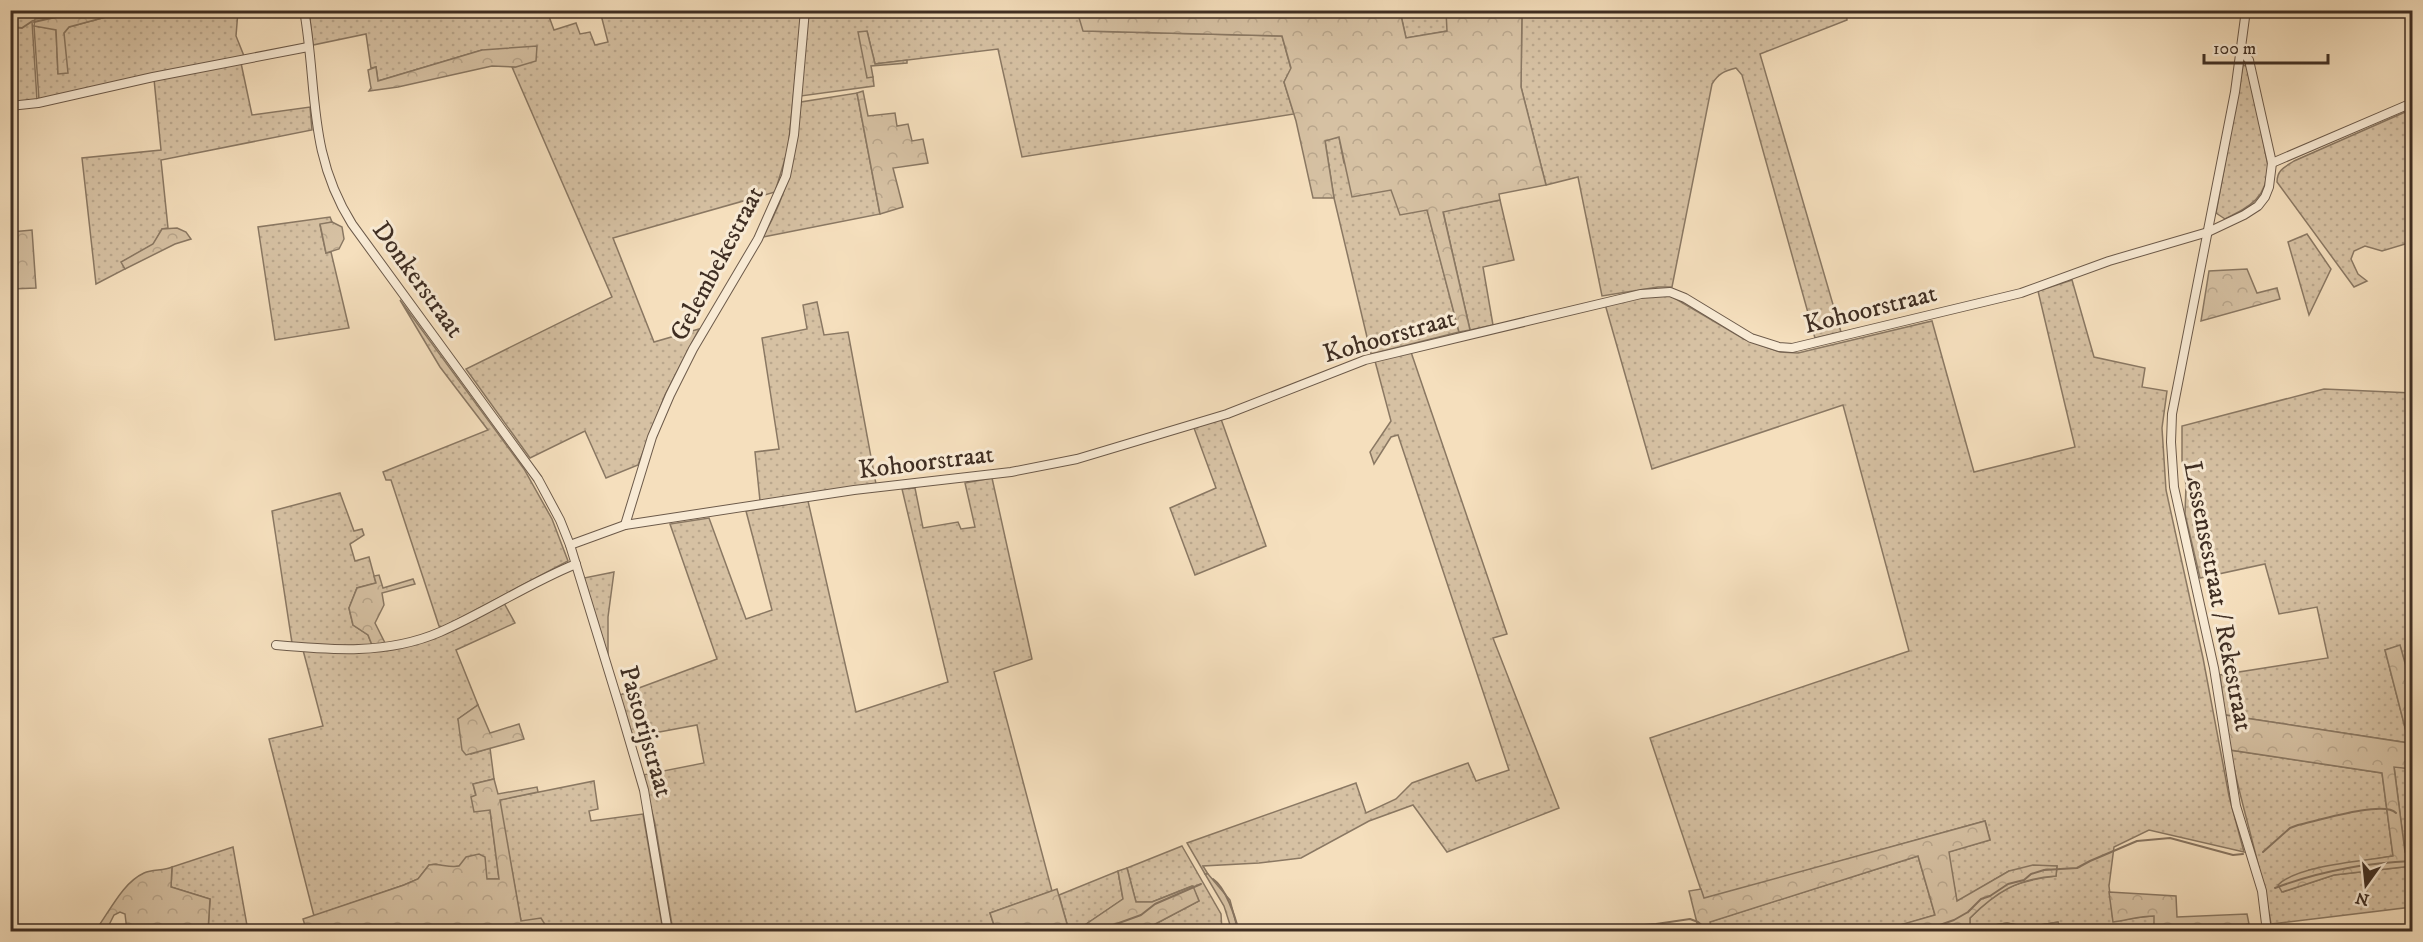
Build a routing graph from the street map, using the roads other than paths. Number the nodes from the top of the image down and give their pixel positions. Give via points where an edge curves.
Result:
1 (304, 10) edge
2 (805, 10) edge
3 (2246, 10) edge
4 (308, 47) junction
5 (2241, 50) junction
6 (2412, 103) edge
7 (10, 106) edge
8 (2272, 163) junction
9 (2208, 232) junction
10 (625, 525) junction
11 (570, 545) junction
12 (576, 564) junction
13 (276, 645) dead end
14 (668, 932) edge
15 (2267, 932) edge

1 - 4 street, Donkerstraat
2 - 10 street, Gelembekestraat via 794,135 786,176 758,239 670,395 648,447
3 - 5 street, Lessensestraat / Rekestraat
4 - 7 street
4 - 11 street, Donkerstraat via 318,137 324,166 338,200 538,479
5 - 8 street via 2249,60
5 - 9 street, Lessensestraat / Rekestraat
6 - 8 street
8 - 9 street, Kohoorstraat via 2269,187 2258,206
9 - 10 street, Kohoorstraat via 2021,292 1792,348 1751,338 1670,292 1641,294 1365,360 1227,414 1048,466 854,490
9 - 15 street, Lessensestraat / Rekestraat via 2172,414 2172,468 2214,668 2236,806 2262,891
10 - 11 street, Kohoorstraat
11 - 12 street, Pastorijstraat
12 - 13 street via 439,633 399,645 335,651
12 - 14 street, Pastorijstraat via 644,789

